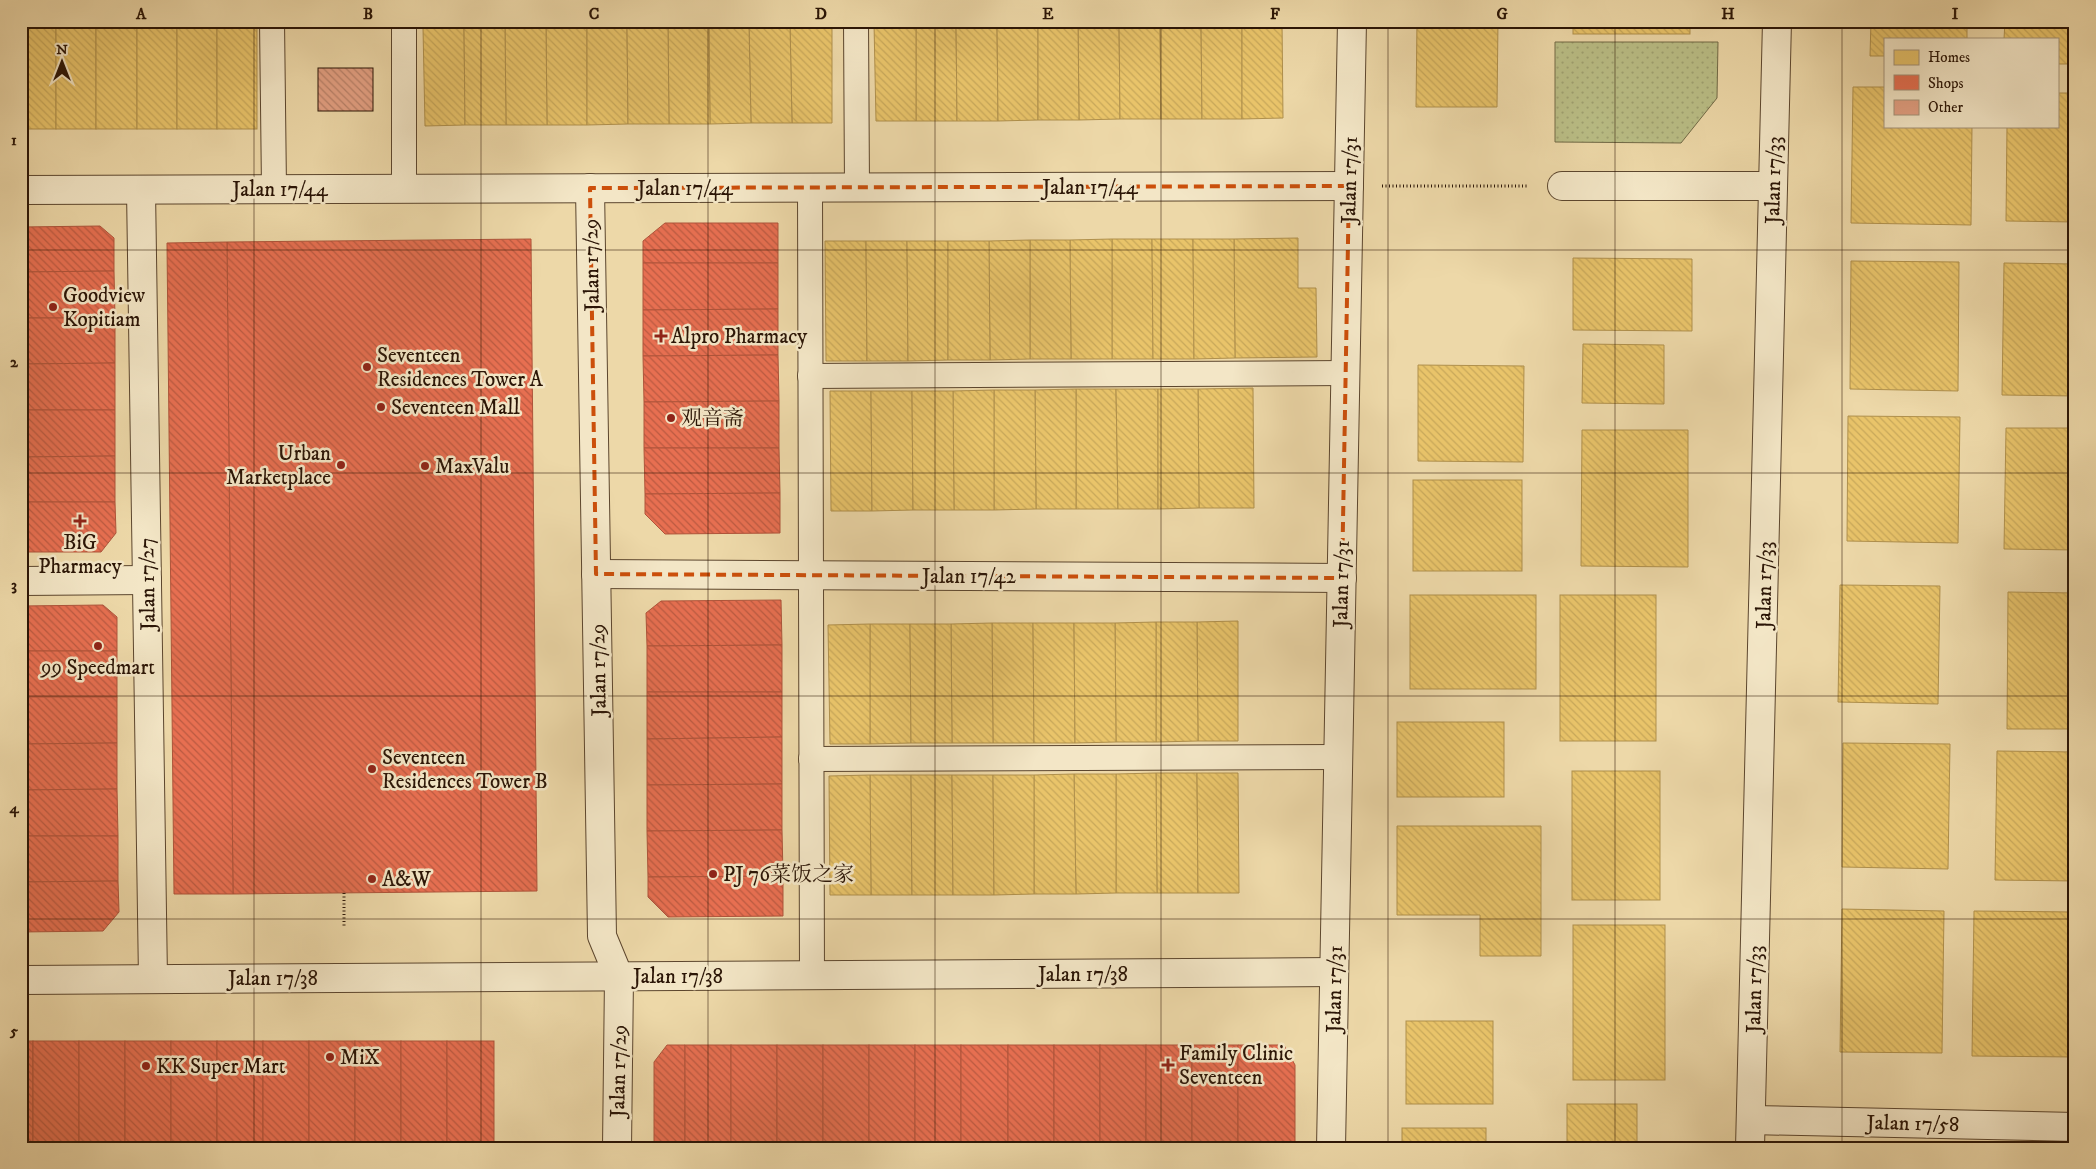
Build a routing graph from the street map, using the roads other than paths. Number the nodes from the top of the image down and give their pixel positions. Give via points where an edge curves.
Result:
1 (272, 21) edge
2 (404, 21) edge
3 (856, 21) edge
4 (1352, 21) edge
5 (1777, 21) edge
6 (1349, 186) junction
7 (1562, 186) road end
8 (1773, 186) junction
9 (590, 188) junction
10 (810, 188) junction
11 (857, 188) junction
12 (274, 189) junction
13 (404, 189) junction
14 (21, 190) edge
15 (142, 190) junction
16 (1346, 373) junction
17 (810, 376) junction
18 (596, 574) junction
19 (810, 575) junction
20 (1342, 578) junction
21 (147, 580) junction
22 (21, 581) edge
23 (1338, 757) junction
24 (811, 759) junction
25 (1334, 972) junction
26 (812, 976) junction
27 (619, 977) junction
28 (153, 979) junction
29 (21, 980) edge
30 (1751, 1120) junction
31 (2075, 1127) edge
32 (617, 1148) edge
33 (1331, 1148) edge
34 (1750, 1148) edge

1 - 12 lane
2 - 13 lane
3 - 11 lane
4 - 6 street, Jalan 17/31
5 - 8 street, Jalan 17/33
6 - 11 street, Jalan 17/44
6 - 16 street, Jalan 17/31
7 - 8 street
8 - 30 street, Jalan 17/33
9 - 10 street, Jalan 17/44
9 - 13 street, Jalan 17/44
9 - 18 street, Jalan 17/29
10 - 11 street, Jalan 17/44
10 - 17 lane
12 - 13 street, Jalan 17/44
12 - 15 street, Jalan 17/44
14 - 15 street, Jalan 17/44
15 - 21 street, Jalan 17/27
16 - 17 lane
16 - 20 street, Jalan 17/31
17 - 19 lane
18 - 19 street, Jalan 17/42
18 - 27 street, Jalan 17/29 via 602,936
19 - 20 street, Jalan 17/42
19 - 24 lane
20 - 23 street, Jalan 17/31
21 - 22 street
21 - 28 street, Jalan 17/27
23 - 24 lane
23 - 25 street, Jalan 17/31
24 - 26 lane
25 - 26 street, Jalan 17/38
25 - 33 street, Jalan 17/31
26 - 27 street, Jalan 17/38
27 - 28 street, Jalan 17/38
27 - 32 street, Jalan 17/29
28 - 29 street, Jalan 17/38
30 - 31 street, Jalan 17/58
30 - 34 street, Jalan 17/33

